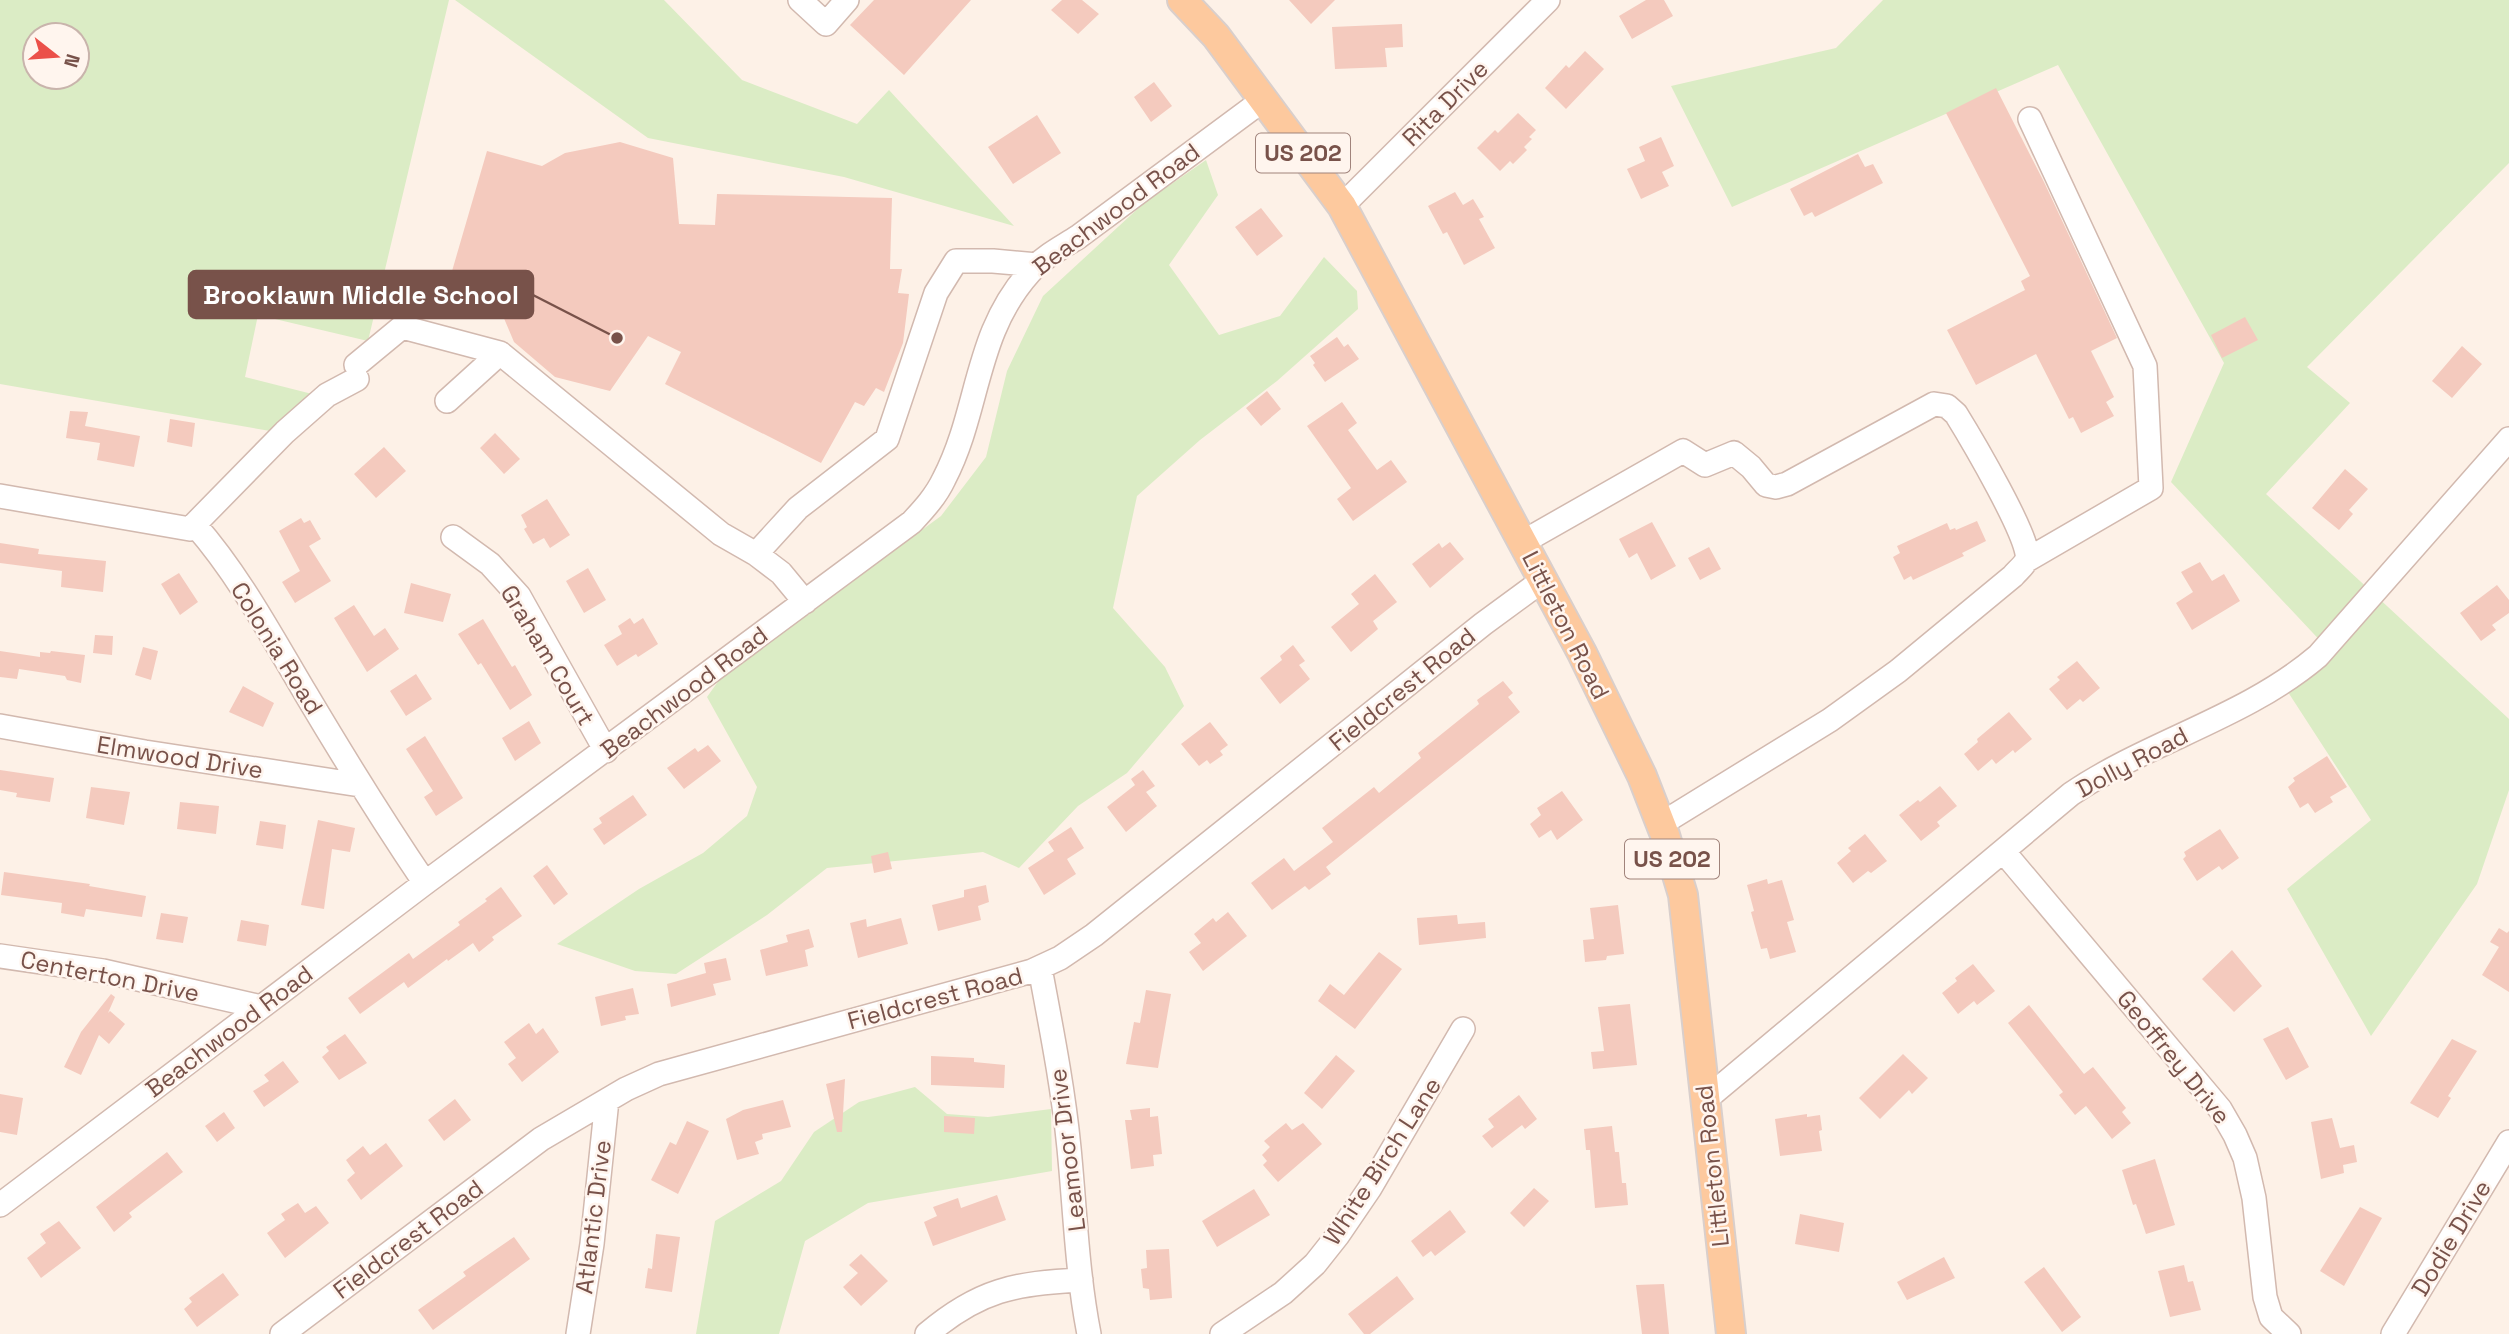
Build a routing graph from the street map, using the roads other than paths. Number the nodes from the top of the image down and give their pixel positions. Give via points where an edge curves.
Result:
1 (800, 0) edge
2 (847, 0) edge
3 (1182, 0) edge
4 (1548, 0) edge
5 (1263, 100) junction
6 (2030, 119) dead end
7 (1342, 206) junction
8 (1037, 265) junction
9 (499, 353) junction
10 (447, 401) dead end
11 (2509, 439) edge
12 (0, 496) edge
13 (195, 525) junction
14 (453, 537) dead end
15 (1523, 542) junction
16 (756, 554) junction
17 (2027, 560) junction
18 (1543, 580) junction
19 (805, 602) junction
20 (0, 726) edge
21 (606, 751) junction
22 (360, 785) junction
23 (1661, 824) junction
24 (2003, 851) junction
25 (425, 883) junction
26 (0, 956) edge
27 (1040, 968) junction
28 (261, 1007) junction
29 (1463, 1029) dead end
30 (607, 1100) junction
31 (1705, 1100) junction
32 (2509, 1142) edge
33 (5, 1197) edge
34 (1081, 1280) junction
35 (282, 1334) edge
36 (578, 1334) edge
37 (927, 1334) edge
38 (1090, 1334) edge
39 (1222, 1334) edge
40 (1731, 1334) edge
41 (2288, 1334) edge
42 (2393, 1334) edge

1 - 2 street via 826,24
3 - 5 main road, Littleton Road / US 202 via 1216,36
4 - 7 street, Rita Drive
5 - 7 main road, Littleton Road / US 202
5 - 8 street, Beachwood Road
6 - 17 street via 2145,366 2151,488
7 - 15 main road, Littleton Road / US 202
8 - 16 street via 956,261 936,293 887,439 798,508
8 - 19 street, Beachwood Road via 997,318 960,442 930,502 912,522
9 - 10 street
9 - 13 street via 402,327 285,432
9 - 16 street via 721,534
11 - 24 street, Dolly Road via 2318,656 2291,679 2104,772
12 - 13 street via 190,529
13 - 22 street, Colonia Road via 268,631
14 - 21 street, Graham Court via 490,564 519,596
15 - 17 street via 1683,451 1705,465 1734,453 1766,485 1776,487 1934,404 1947,406 1956,414 2018,527
15 - 18 main road, Littleton Road / US 202
16 - 19 street via 781,573
17 - 23 street via 1898,671 1830,720
18 - 23 main road, Littleton Road / US 202 via 1643,776
18 - 27 street, Fieldcrest Road via 1094,935
19 - 21 street, Beachwood Road
20 - 22 street, Elmwood Drive
21 - 25 street, Beachwood Road
22 - 25 street, Colonia Road
23 - 31 main road, Littleton Road / US 202 via 1683,895
24 - 31 street, Dolly Road
24 - 41 street, Geoffrey Drive via 2220,1109 2245,1158 2264,1297 2271,1317
25 - 28 street, Beachwood Road
26 - 28 street, Centerton Drive via 103,971
27 - 30 street, Fieldcrest Road via 659,1074
27 - 34 street, Leamoor Drive via 1068,1144
28 - 33 street, Beachwood Road
29 - 39 street, White Birch Lane via 1338,1235 1283,1293
30 - 35 street, Fieldcrest Road via 541,1139
30 - 36 street, Atlantic Drive
31 - 40 main road, Littleton Road / US 202
32 - 42 street, Dodie Drive
34 - 37 street via 1006,1287 946,1318
34 - 38 street, Leamoor Drive

